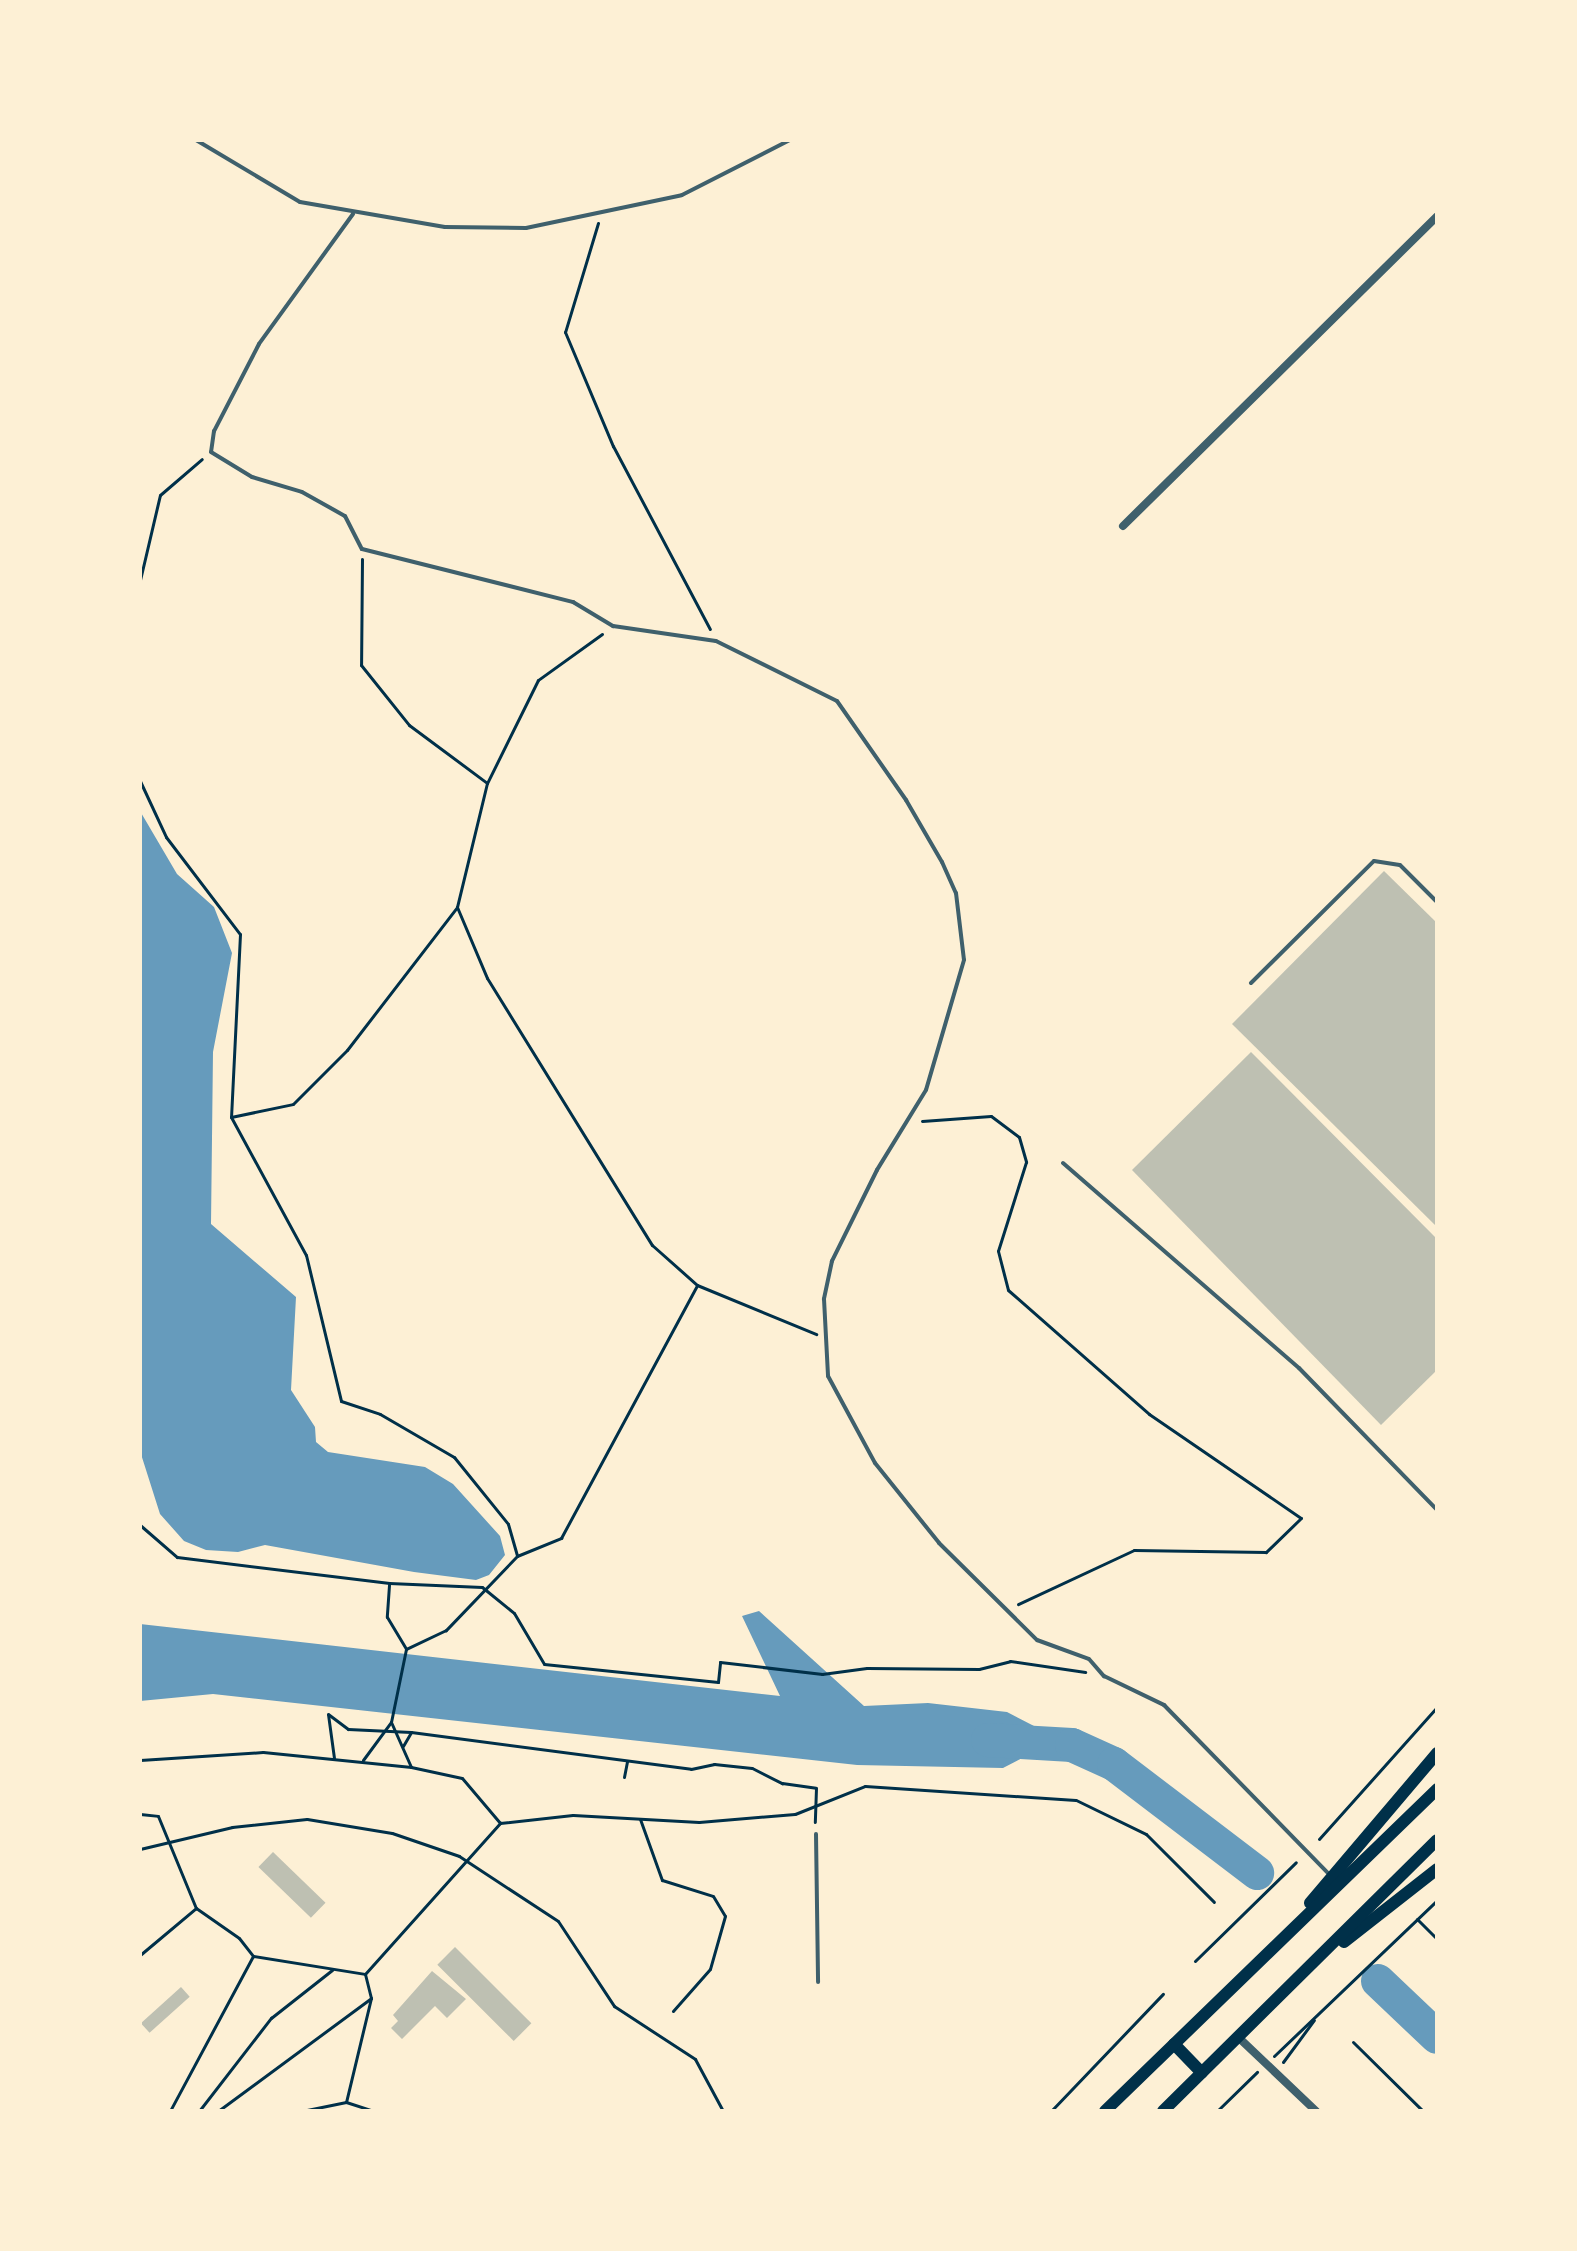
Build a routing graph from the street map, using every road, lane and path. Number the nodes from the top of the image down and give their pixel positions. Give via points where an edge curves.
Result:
1 (196, 140) edge
2 (790, 140) edge
3 (353, 214) junction
4 (600, 216) junction
5 (1437, 216) edge
6 (211, 452) junction
7 (1123, 526) dead end
8 (362, 549) junction
9 (140, 580) edge
10 (613, 626) junction
11 (716, 641) junction
12 (140, 781) edge
13 (487, 783) junction
14 (1437, 902) edge
15 (457, 907) junction
16 (1251, 983) dead end
17 (231, 1117) junction
18 (908, 1122) junction
19 (1063, 1163) dead end
20 (697, 1285) junction
21 (823, 1337) junction
22 (1437, 1510) edge
23 (140, 1525) edge
24 (517, 1556) junction
25 (389, 1583) junction
26 (482, 1587) junction
27 (1008, 1609) junction
28 (406, 1649) junction
29 (1104, 1676) junction
30 (1437, 1707) edge
31 (391, 1722) junction
32 (411, 1732) junction
33 (403, 1748) junction
34 (1437, 1753) edge
35 (334, 1758) junction
36 (140, 1760) edge
37 (362, 1761) junction
38 (627, 1761) junction
39 (411, 1767) junction
40 (624, 1777) dead end
41 (1437, 1789) edge
42 (813, 1806) junction
43 (140, 1814) edge
44 (640, 1819) junction
45 (500, 1823) junction
46 (816, 1834) joint
47 (1319, 1839) dead end
48 (1437, 1840) edge
49 (171, 1843) junction
50 (140, 1849) edge
51 (466, 1860) junction
52 (1296, 1862) dead end
53 (1437, 1869) edge
54 (1332, 1877) junction
55 (1437, 1900) edge
56 (1214, 1902) dead end
57 (196, 1908) junction
58 (1417, 1919) junction
59 (1437, 1939) edge
60 (1270, 1951) junction
61 (140, 1955) edge
62 (253, 1956) junction
63 (1195, 1961) dead end
64 (332, 1970) junction
65 (365, 1974) junction
66 (1297, 1978) junction
67 (818, 1982) dead end
68 (1163, 1994) dead end
69 (371, 1998) junction
70 (673, 2011) dead end
71 (1319, 2013) junction
72 (1238, 2037) junction
73 (1353, 2042) dead end
74 (1174, 2044) junction
75 (1266, 2063) junction
76 (1275, 2072) junction
77 (1202, 2073) junction
78 (346, 2102) junction
79 (170, 2111) edge
80 (199, 2111) edge
81 (218, 2111) edge
82 (302, 2111) edge
83 (373, 2111) edge
84 (723, 2111) edge
85 (1051, 2111) edge
86 (1105, 2111) edge
87 (1163, 2111) edge
88 (1217, 2111) edge
89 (1316, 2111) edge
90 (1423, 2111) edge

1 - 3 lane via 300,202
2 - 4 lane via 682,195
3 - 4 lane via 445,227 526,228
3 - 6 lane via 259,344 214,431
4 - 11 path via 565,332 613,446
5 - 7 street
6 - 8 lane via 252,477 302,492 345,516
6 - 9 path via 160,495
8 - 10 lane via 573,602
8 - 13 path via 361,665 409,725
10 - 11 lane
10 - 13 path via 538,680
11 - 18 lane via 837,701 906,800 956,893 964,960 930,1078
12 - 17 path via 166,837 240,934
13 - 15 path
14 - 16 lane via 1400,865 1374,861
15 - 17 path via 347,1050 293,1104
15 - 20 path via 487,978 652,1245
17 - 24 path via 306,1255 341,1401 380,1414 454,1457 508,1524
18 - 21 lane via 877,1170 832,1261
18 - 27 path via 991,1116 1019,1137 1026,1162 998,1251 1008,1290 1149,1414 1301,1518 1266,1552 1134,1550
19 - 22 lane via 1299,1368
20 - 21 path
20 - 24 path via 561,1538
21 - 27 lane via 828,1376 875,1463 912,1514
23 - 25 path via 177,1557
24 - 26 path
25 - 26 path
25 - 28 path via 387,1617
26 - 28 path via 446,1630
26 - 29 path via 514,1613 544,1664 718,1682 720,1662 832,1673 979,1669 1010,1661
27 - 29 lane via 1037,1640 1089,1659
28 - 31 path
29 - 54 lane via 1164,1705
30 - 47 path
31 - 33 path
31 - 37 path
32 - 33 path
32 - 35 path via 348,1729 328,1714
32 - 38 path
33 - 39 path
34 - 54 main road
35 - 36 path via 263,1752
35 - 37 path
37 - 39 path
38 - 40 path
38 - 42 path via 691,1769 714,1764 752,1768 782,1783 816,1788
39 - 45 path via 462,1778
41 - 60 main road
42 - 44 path via 795,1814 699,1822
42 - 46 path
42 - 56 path via 865,1786 1076,1800 1146,1834
43 - 49 path via 158,1816
44 - 45 path via 573,1815
44 - 70 path via 662,1880 713,1896 725,1916 710,1969
45 - 51 path
46 - 67 lane
48 - 66 main road
49 - 50 path
49 - 51 path via 232,1827 307,1819 392,1833
49 - 57 path
51 - 65 path
51 - 84 path via 558,1921 614,2006 695,2059
52 - 63 path
53 - 66 main road
54 - 60 main road
55 - 58 path
57 - 61 path
57 - 62 path via 239,1938
58 - 59 path
58 - 71 path
60 - 74 main road
62 - 64 path
62 - 79 path
64 - 65 path
64 - 80 path via 271,2018
65 - 69 path
66 - 72 main road
68 - 85 path
69 - 78 path
69 - 81 path
71 - 75 path
71 - 76 path
72 - 75 street
72 - 77 main road
73 - 90 path
74 - 77 main road
74 - 86 main road
75 - 76 street
75 - 88 path
76 - 89 street
77 - 87 main road
78 - 82 path
78 - 83 path

